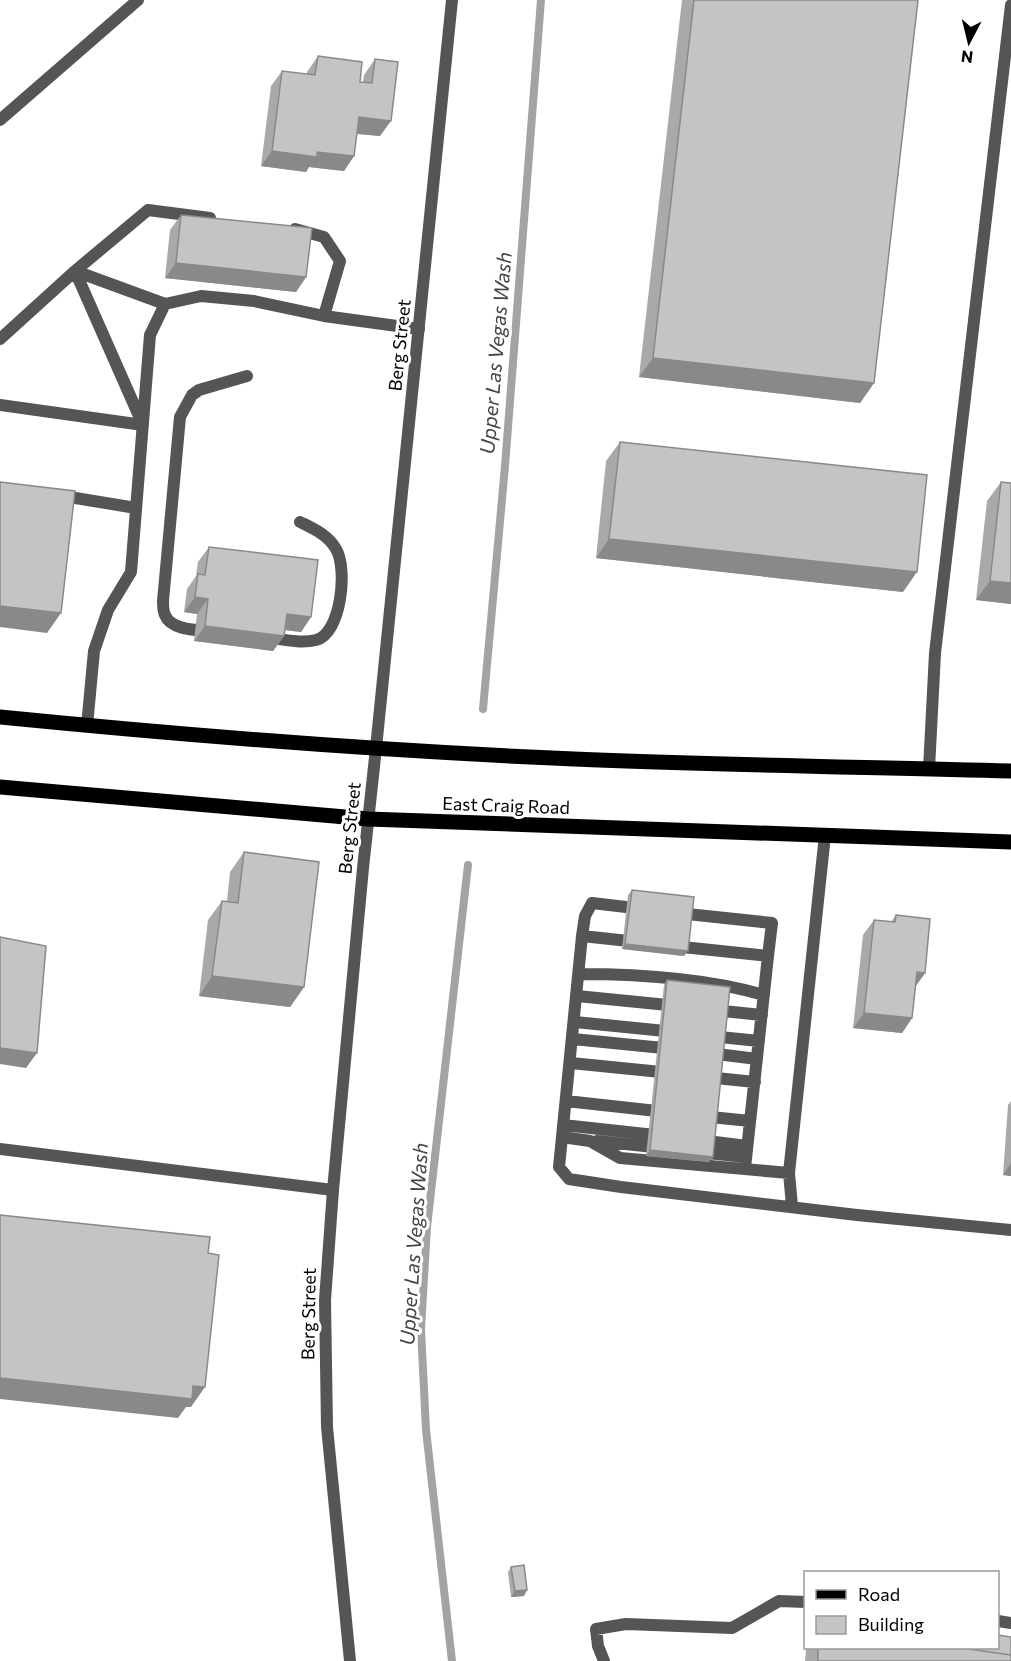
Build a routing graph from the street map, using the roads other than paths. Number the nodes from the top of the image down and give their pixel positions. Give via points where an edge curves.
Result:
1 (138, 0) edge
2 (452, 0) edge
3 (1011, 5) edge
4 (0, 120) edge
5 (227, 220) edge
6 (283, 227) edge
7 (75, 271) junction
8 (165, 304) junction
9 (324, 316) junction
10 (419, 328) junction
11 (0, 339) edge
12 (247, 376) dead end
13 (0, 405) edge
14 (143, 424) junction
15 (42, 493) edge
16 (136, 508) junction
17 (300, 522) dead end
18 (220, 632) edge
19 (255, 636) edge
20 (0, 717) edge
21 (87, 726) junction
22 (376, 748) junction
23 (929, 769) junction
24 (1011, 771) edge
25 (0, 787) edge
26 (368, 819) junction
27 (825, 836) junction
28 (1011, 842) edge
29 (582, 936) junction
30 (768, 956) junction
31 (579, 974) junction
32 (764, 992) junction
33 (577, 996) junction
34 (762, 1015) junction
35 (575, 1022) junction
36 (573, 1039) junction
37 (759, 1041) junction
38 (757, 1059) junction
39 (571, 1063) junction
40 (755, 1082) junction
41 (566, 1101) junction
42 (750, 1121) junction
43 (563, 1131) junction
44 (590, 1141) junction
45 (684, 1145) junction
46 (0, 1149) edge
47 (746, 1157) junction
48 (789, 1173) junction
49 (333, 1190) junction
50 (792, 1206) junction
51 (1011, 1230) edge
52 (804, 1602) edge
53 (350, 1661) edge
54 (604, 1661) edge

1 - 4 street
2 - 10 street, Berg Street
3 - 23 street via 934,653
5 - 7 street via 148,210
6 - 9 street via 324,237 340,261
7 - 8 street
7 - 11 street
7 - 14 street
8 - 9 street via 201,296 254,301
8 - 14 street via 150,335
9 - 10 street
10 - 22 street, Berg Street
12 - 18 street via 199,390 180,417 163,601 165,617 184,628
13 - 14 street
14 - 16 street
15 - 16 street
16 - 21 street via 131,572 108,610 94,651
17 - 19 street via 323,534 337,550 342,570 337,617 326,636 316,640
20 - 21 main road
21 - 22 main road
22 - 23 main road via 574,759
22 - 26 street, Berg Street
23 - 24 main road
25 - 26 main road, East Craig Road
26 - 27 main road, East Craig Road
26 - 49 street, Berg Street
27 - 28 main road, East Craig Road
27 - 48 street
29 - 30 street
29 - 30 street via 592,903 772,923
29 - 31 street
30 - 32 street
31 - 32 street via 626,974
31 - 33 street
32 - 34 street
33 - 34 street
33 - 35 street
34 - 37 street
35 - 36 street
35 - 37 street
36 - 38 street
36 - 39 street
37 - 38 street
38 - 40 street
39 - 40 street
39 - 41 street
40 - 42 street
41 - 42 street
41 - 43 street
42 - 47 street
43 - 44 street
43 - 45 street
43 - 50 street via 558,1167 569,1179
44 - 45 street
44 - 47 street via 620,1158 717,1168
45 - 47 street
46 - 49 street
47 - 48 street
48 - 50 street
49 - 53 street, Berg Street via 326,1279 326,1398
50 - 51 street
52 - 54 street via 779,1601 732,1628 626,1624 596,1629

